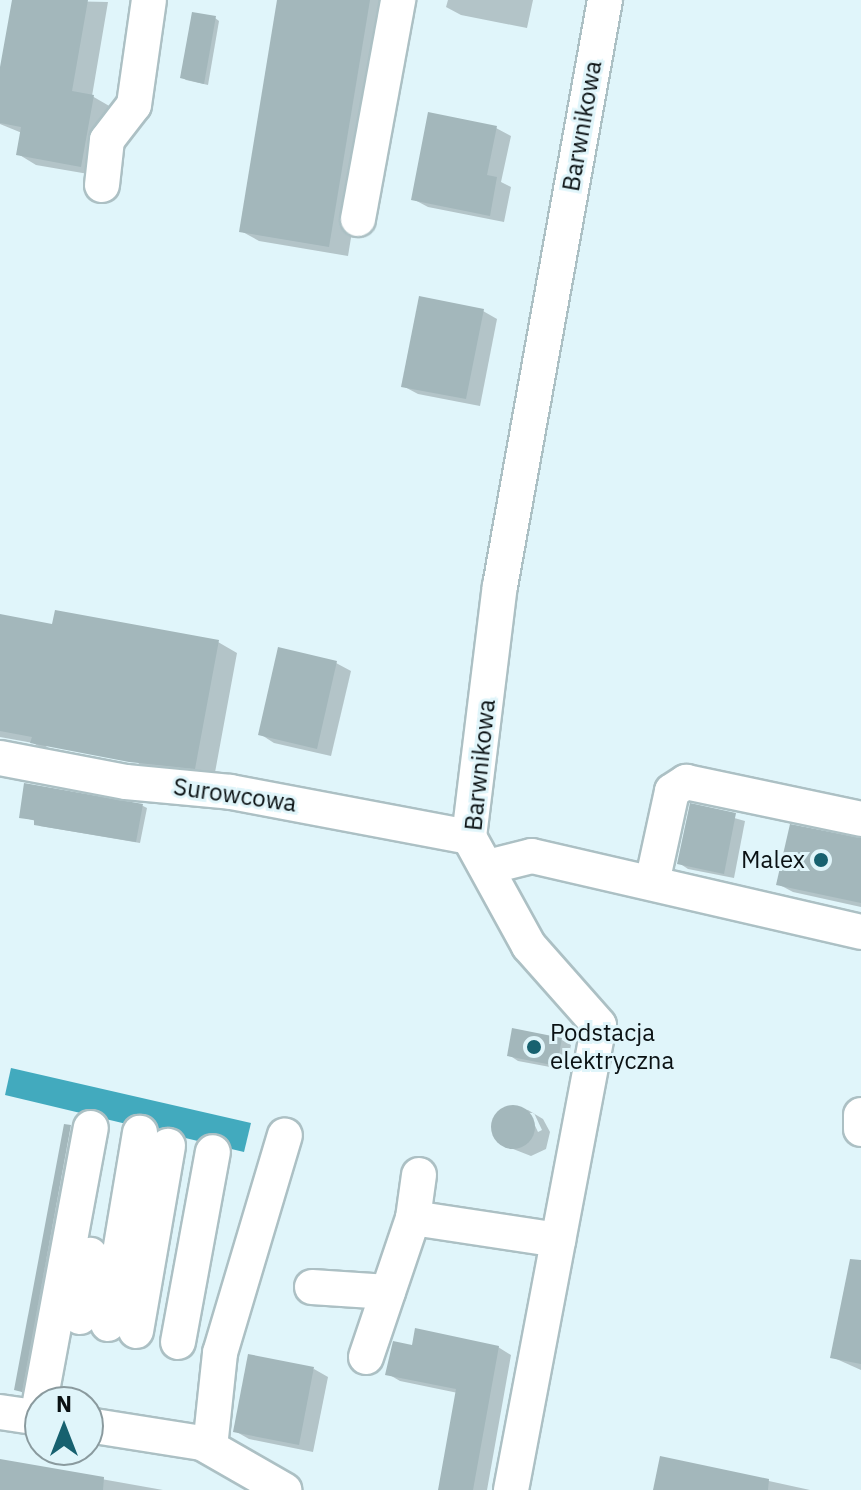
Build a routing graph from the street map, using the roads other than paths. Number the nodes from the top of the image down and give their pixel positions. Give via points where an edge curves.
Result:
1 (149, 0) edge
2 (398, 0) edge
3 (605, 0) edge
4 (102, 185) dead end
5 (358, 219) dead end
6 (0, 758) edge
7 (861, 819) edge
8 (469, 837) junction
9 (488, 867) junction
10 (652, 883) junction
11 (861, 932) edge
12 (861, 1115) edge
13 (861, 1129) edge
14 (127, 1135) junction
15 (285, 1135) dead end
16 (213, 1152) dead end
17 (419, 1175) dead end
18 (129, 1198) junction
19 (413, 1218) junction
20 (558, 1240) junction
21 (196, 1247) junction
22 (249, 1255) junction
23 (312, 1287) dead end
24 (388, 1292) junction
25 (95, 1321) junction
26 (178, 1342) junction
27 (220, 1353) junction
28 (366, 1357) dead end
29 (57, 1386) edge
30 (0, 1412) edge
31 (24, 1416) edge
32 (104, 1428) edge
33 (210, 1447) junction
34 (284, 1490) edge
35 (511, 1490) edge

1 - 4 lane via 134,105 107,140
2 - 5 lane
3 - 8 lane, Barwnikowa via 500,586
6 - 8 lane, Surowcowa via 126,782 231,792
7 - 10 lane via 686,782 672,791
8 - 9 lane, Barwnikowa
9 - 10 lane via 532,856
9 - 20 lane, Barwnikowa via 529,946 599,1025
10 - 11 lane
12 - 13 lane
14 - 18 lane
14 - 18 lane
14 - 25 lane
15 - 22 lane
16 - 21 lane
17 - 19 lane
18 - 25 lane
18 - 25 lane via 134,1259
19 - 20 lane
19 - 24 lane
20 - 35 lane, Barwnikowa
21 - 22 lane
21 - 26 lane
22 - 27 lane
23 - 24 lane
24 - 28 lane
25 - 26 lane
25 - 29 lane
26 - 27 lane
27 - 33 lane
30 - 31 lane
32 - 33 lane
33 - 34 lane

